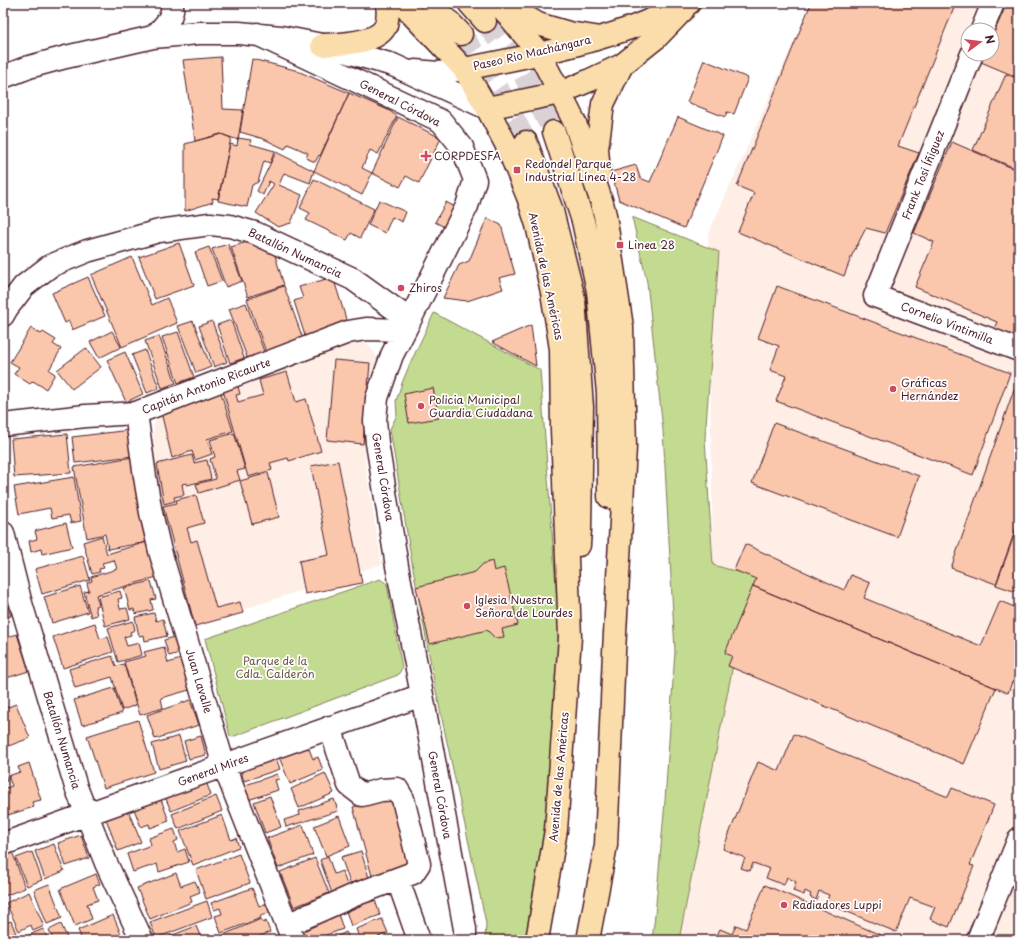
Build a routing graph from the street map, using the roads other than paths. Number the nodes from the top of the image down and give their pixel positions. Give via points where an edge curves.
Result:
1 (171, 3) edge
2 (388, 3) edge
3 (401, 3) edge
4 (431, 3) edge
5 (469, 3) edge
6 (498, 3) edge
7 (502, 3) edge
8 (652, 3) edge
9 (690, 3) edge
10 (993, 3) edge
11 (484, 21) tunnel mouth
12 (985, 22) edge
13 (633, 27) junction
14 (257, 34) junction
15 (461, 34) tunnel mouth
16 (153, 37) junction
17 (600, 37) junction
18 (322, 45) junction
19 (539, 53) junction
20 (969, 62) edge
21 (622, 65) junction
22 (464, 69) junction
23 (405, 71) junction
24 (3, 77) edge
25 (560, 93) junction
26 (487, 108) junction
27 (554, 132) tunnel mouth
28 (526, 142) tunnel mouth
29 (602, 203) junction
30 (875, 296) joint
31 (3, 315) edge
32 (407, 325) junction
33 (1019, 350) edge
34 (136, 413) junction
35 (3, 425) edge
36 (3, 533) edge
37 (570, 637) junction
38 (614, 652) junction
39 (422, 695) junction
40 (330, 727) junction
41 (224, 766) junction
42 (87, 814) junction
43 (1019, 839) edge
44 (3, 844) edge
45 (398, 880) junction
46 (290, 933) edge
47 (984, 938) edge
48 (142, 940) edge
49 (419, 940) edge
50 (465, 940) edge
51 (537, 940) edge
52 (588, 940) edge

1 - 16 street via 173,10 168,21
2 - 18 main road via 386,26 380,32 368,39
3 - 22 main road, Avenida de las Américas
4 - 15 main road
5 - 11 main road
6 - 19 main road
7 - 17 main road via 538,24 570,33
8 - 13 main road
9 - 13 main road, Paseo Río Machángara
9 - 21 main road, Paseo Río Machángara via 656,38
10 - 12 street
13 - 17 main road, Paseo Río Machángara
14 - 16 street via 199,33
14 - 18 street
14 - 32 street, General Córdova via 440,122 462,147 475,180 467,206
16 - 24 street via 58,59
17 - 19 main road, Paseo Río Machángara
18 - 23 street
19 - 22 main road, Paseo Río Machángara
19 - 25 main road
20 - 30 street, Frank Tosi Íñiguez
21 - 25 main road, Paseo Río Machángara
21 - 29 main road via 603,104 597,149
22 - 23 street via 438,73
22 - 26 main road, Avenida de las Américas
23 - 26 street
25 - 26 main road, Paseo Río Machángara
25 - 29 main road via 575,123
26 - 37 main road, Avenida de las Américas via 507,146 537,225 560,342
27 - 38 main road via 583,221 598,292 608,393
28 - 37 main road, Avenida de las Américas via 552,211 574,299 582,407 580,529
29 - 38 main road via 622,327 623,359 625,447
30 - 33 street, Cornelio Vintimilla
31 - 32 street, Batallón Numancia via 24,286 50,266 87,251 159,232 210,224 256,233 332,269 353,280
32 - 34 street, Capitán Antonio Ricaurte via 348,332
32 - 39 street, General Córdova via 392,355 377,398 375,421 376,443 397,566
34 - 35 street, Capitán Antonio Ricaurte
34 - 41 street, Juan Lavalle via 151,513 160,551
36 - 42 street, Batallón Numancia via 33,645 76,787
37 - 51 main road, Avenida de las Américas via 556,830
38 - 52 main road via 606,845
39 - 40 street, General Mires
39 - 50 street, General Córdova
40 - 41 street, General Mires
40 - 45 street via 349,785 362,795 397,789 403,799 419,864 413,873
41 - 42 street, General Mires
41 - 46 street, Juan Lavalle
42 - 44 street, General Mires
42 - 48 street, Batallón Numancia via 106,863
43 - 47 street
45 - 46 street via 357,894
45 - 49 street

